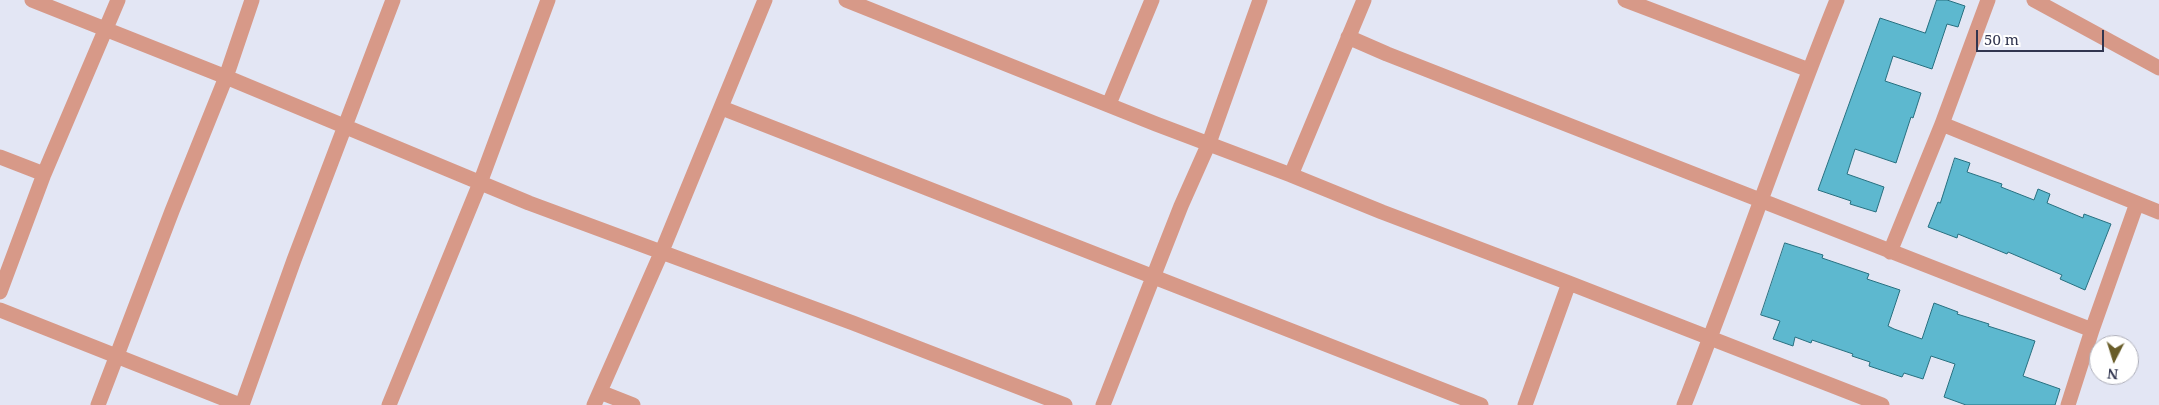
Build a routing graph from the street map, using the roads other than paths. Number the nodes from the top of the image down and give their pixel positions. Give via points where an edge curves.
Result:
1 (32, 0) edge
2 (118, 0) edge
3 (252, 0) edge
4 (393, 0) edge
5 (548, 0) edge
6 (765, 0) edge
7 (846, 0) edge
8 (1152, 0) edge
9 (1260, 0) edge
10 (1364, 0) edge
11 (1625, 0) edge
12 (1837, 0) edge
13 (1988, 0) edge
14 (2034, 0) edge
15 (105, 28) junction
16 (1348, 37) junction
17 (2159, 68) edge
18 (1809, 70) junction
19 (226, 77) junction
20 (1109, 104) junction
21 (722, 108) junction
22 (1942, 124) junction
23 (344, 127) junction
24 (1209, 142) junction
25 (0, 157) edge
26 (44, 174) junction
27 (1291, 175) junction
28 (480, 183) junction
29 (1762, 202) junction
30 (2137, 203) junction
31 (2159, 212) edge
32 (662, 252) junction
33 (1890, 252) junction
34 (1152, 278) junction
35 (1569, 283) junction
36 (0, 292) edge
37 (0, 310) edge
38 (2092, 330) junction
39 (1710, 338) junction
40 (118, 356) junction
41 (597, 399) edge
42 (98, 405) edge
43 (241, 405) edge
44 (389, 405) edge
45 (633, 405) edge
46 (1065, 405) edge
47 (1103, 405) edge
48 (1481, 405) edge
49 (1524, 405) edge
50 (1684, 405) edge
51 (1882, 405) edge
52 (2068, 405) edge

1 - 15 street
2 - 15 street
3 - 19 street
4 - 23 street
5 - 28 street
6 - 21 street
7 - 20 street
8 - 20 street
9 - 24 street
10 - 16 street
11 - 18 street
12 - 18 street
13 - 22 street
14 - 17 street
15 - 19 street
15 - 26 street
16 - 27 street
16 - 29 street
18 - 29 street
19 - 23 street
19 - 40 street
20 - 24 street
21 - 32 street
21 - 34 street
22 - 30 street
22 - 33 street
23 - 28 street
23 - 43 street
24 - 27 street
24 - 34 street
25 - 26 street
26 - 36 street
27 - 35 street
28 - 32 street
28 - 44 street
29 - 33 street
29 - 39 street
30 - 31 street
30 - 38 street
32 - 41 street
32 - 46 street
33 - 38 street
34 - 47 street
34 - 48 street
35 - 39 street
35 - 49 street
37 - 40 street
38 - 52 street
39 - 50 street
39 - 51 street
40 - 42 street
40 - 43 street
41 - 45 street

